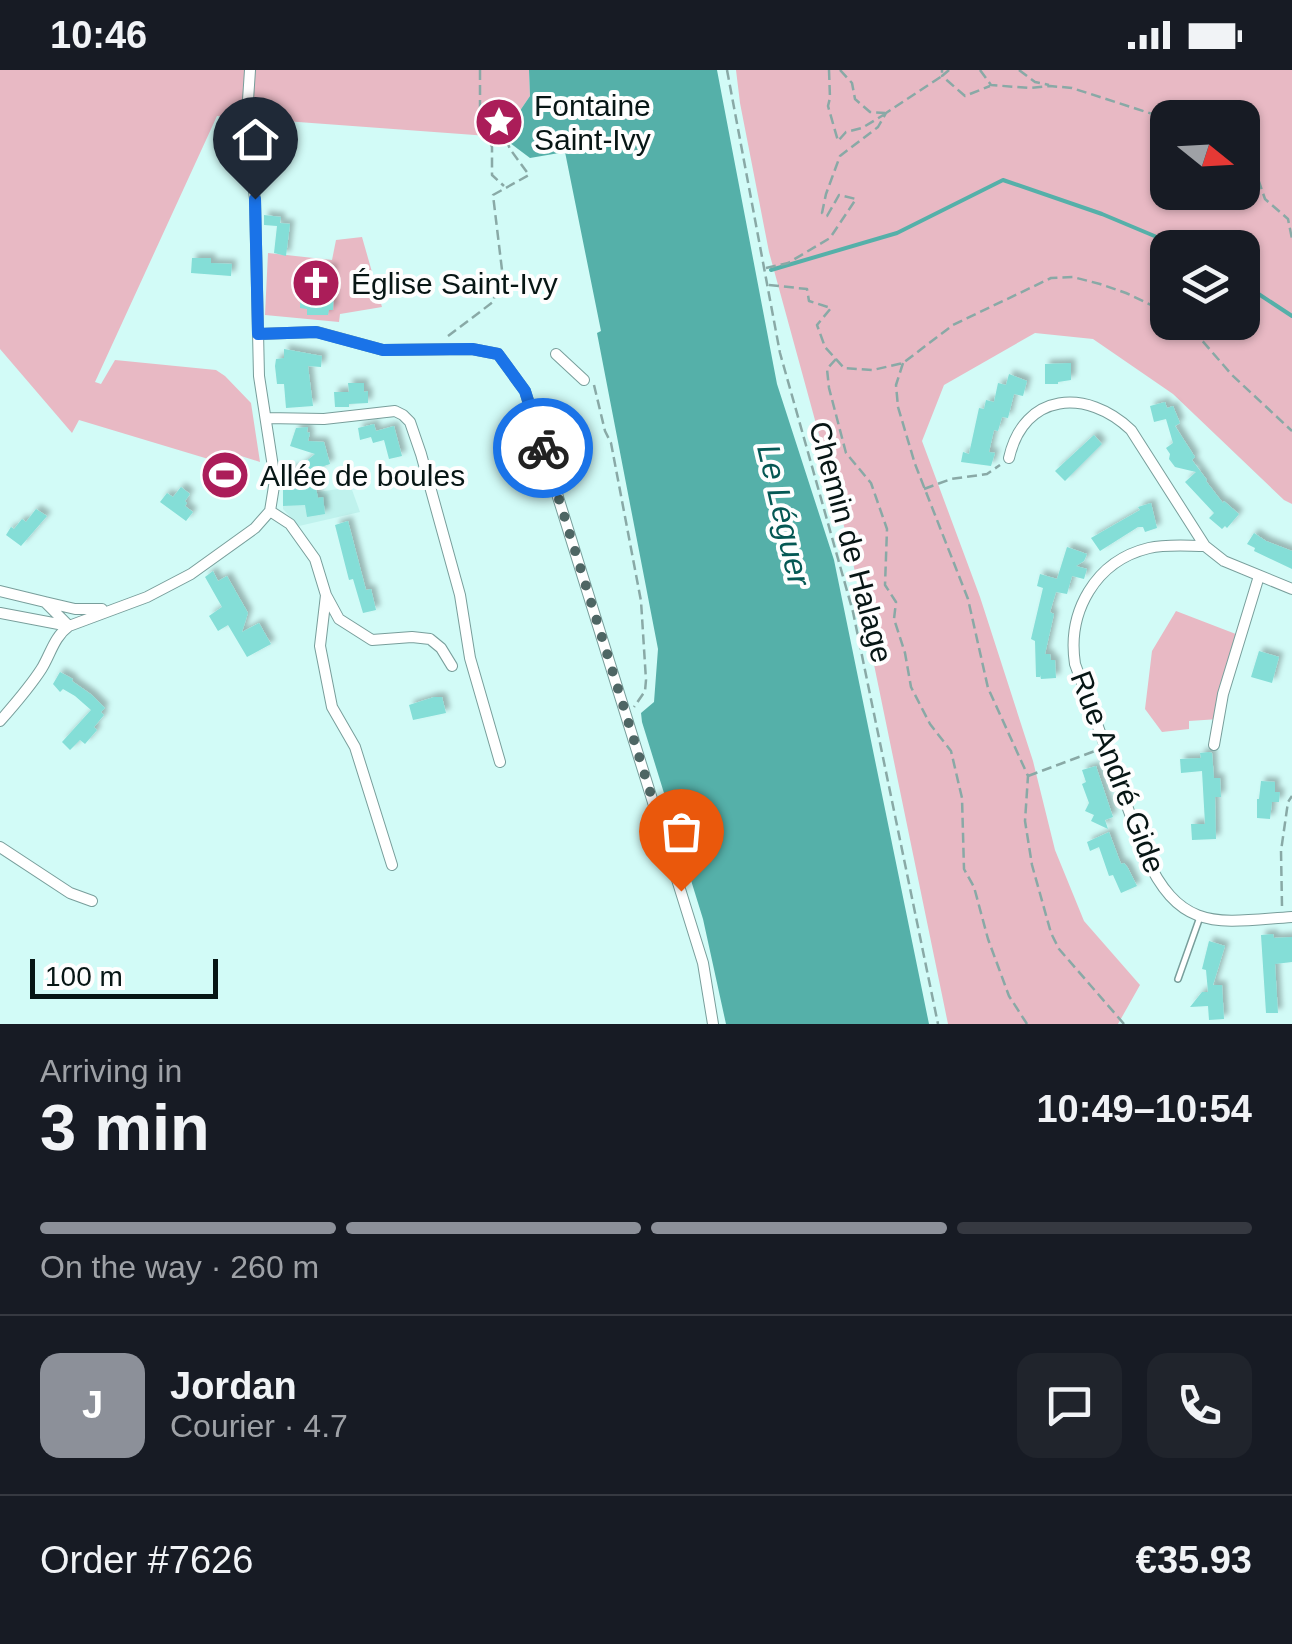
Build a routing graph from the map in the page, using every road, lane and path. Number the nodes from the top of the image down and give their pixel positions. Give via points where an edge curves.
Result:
1 (250, 70) edge
2 (480, 70) edge
3 (726, 70) edge
4 (829, 70) edge
5 (840, 70) edge
6 (949, 70) edge
7 (980, 70) edge
8 (1020, 70) edge
9 (942, 73) edge
10 (991, 85) junction
11 (1050, 86) junction
12 (886, 113) junction
13 (1150, 113) edge
14 (480, 119) junction
15 (505, 187) junction
16 (1260, 187) edge
17 (1292, 239) edge
18 (764, 269) junction
19 (768, 285) junction
20 (1150, 304) edge
21 (258, 334) junction
22 (1202, 340) edge
23 (430, 349) junction
24 (556, 354) dead end
25 (836, 359) junction
26 (904, 362) junction
27 (584, 380) joint
28 (266, 418) junction
29 (1292, 431) edge
30 (1009, 458) joint
31 (924, 489) junction
32 (270, 511) junction
33 (1205, 546) junction
34 (1258, 576) junction
35 (1292, 589) edge
36 (0, 591) edge
37 (326, 594) junction
38 (147, 597) junction
39 (45, 602) junction
40 (0, 613) edge
41 (69, 626) junction
42 (452, 666) dead end
43 (633, 708) dead end
44 (0, 721) edge
45 (1214, 745) dead end
46 (1106, 747) junction
47 (500, 762) dead end
48 (1028, 776) junction
49 (1292, 796) edge
50 (0, 847) edge
51 (1280, 851) junction
52 (1292, 851) edge
53 (392, 865) dead end
54 (92, 901) dead end
55 (1200, 917) junction
56 (1287, 918) edge
57 (1178, 979) dead end
58 (713, 1024) edge
59 (938, 1024) edge
60 (1026, 1024) edge
61 (1124, 1024) edge

1 - 21 street via 246,130
2 - 14 path
3 - 18 path, Chemin de Halage
4 - 12 path via 828,106 838,141
5 - 12 path via 855,99 870,112
6 - 9 path
7 - 10 path
8 - 11 path
9 - 10 path via 964,96
9 - 12 path
10 - 11 path
11 - 13 path
12 - 18 path via 840,156 822,213 827,216 839,195 856,198 830,238 788,264
14 - 15 path via 492,147 492,175
14 - 15 path via 499,122 529,175
15 - 23 path via 492,195 502,270 493,302
16 - 17 path via 1264,200 1288,219
18 - 19 path, Chemin de Halage
19 - 25 path via 808,290 808,301 831,308 817,325
19 - 59 path, Chemin de Halage via 780,353 853,612
20 - 26 path via 1100,284 1051,278 953,325
21 - 23 street via 316,332 383,350
21 - 28 street
22 - 29 path
23 - 58 street via 498,354 525,391 703,963
24 - 27 street
25 - 26 path via 844,368 873,370
25 - 60 path via 827,369 829,388 846,453 871,483 887,529 885,585 896,602 894,620 911,687 951,751 962,798 964,869
26 - 31 path via 898,407
27 - 43 path via 593,382 611,443 641,601 645,692
28 - 32 street via 275,480
28 - 47 street via 394,411 410,422
30 - 31 path via 987,474
30 - 33 street via 1037,411 1064,402 1104,410 1131,430
31 - 48 path via 968,599 988,688
32 - 37 street via 290,524 315,559
32 - 38 street via 191,574
33 - 34 street
33 - 46 street, Rue André Gide via 1135,553 1103,573 1082,602 1075,664
34 - 35 street
34 - 45 street
36 - 39 street
37 - 42 street via 339,619 372,640 430,639
37 - 53 street via 320,646 332,707 355,746
38 - 39 street via 88,610
38 - 41 street
39 - 41 street
40 - 41 street
41 - 44 street
46 - 48 path
46 - 55 street, Rue André Gide via 1155,877
48 - 61 path via 1025,821 1051,933
49 - 51 path
50 - 54 street
51 - 52 path
51 - 56 path
55 - 56 street
55 - 57 lane

